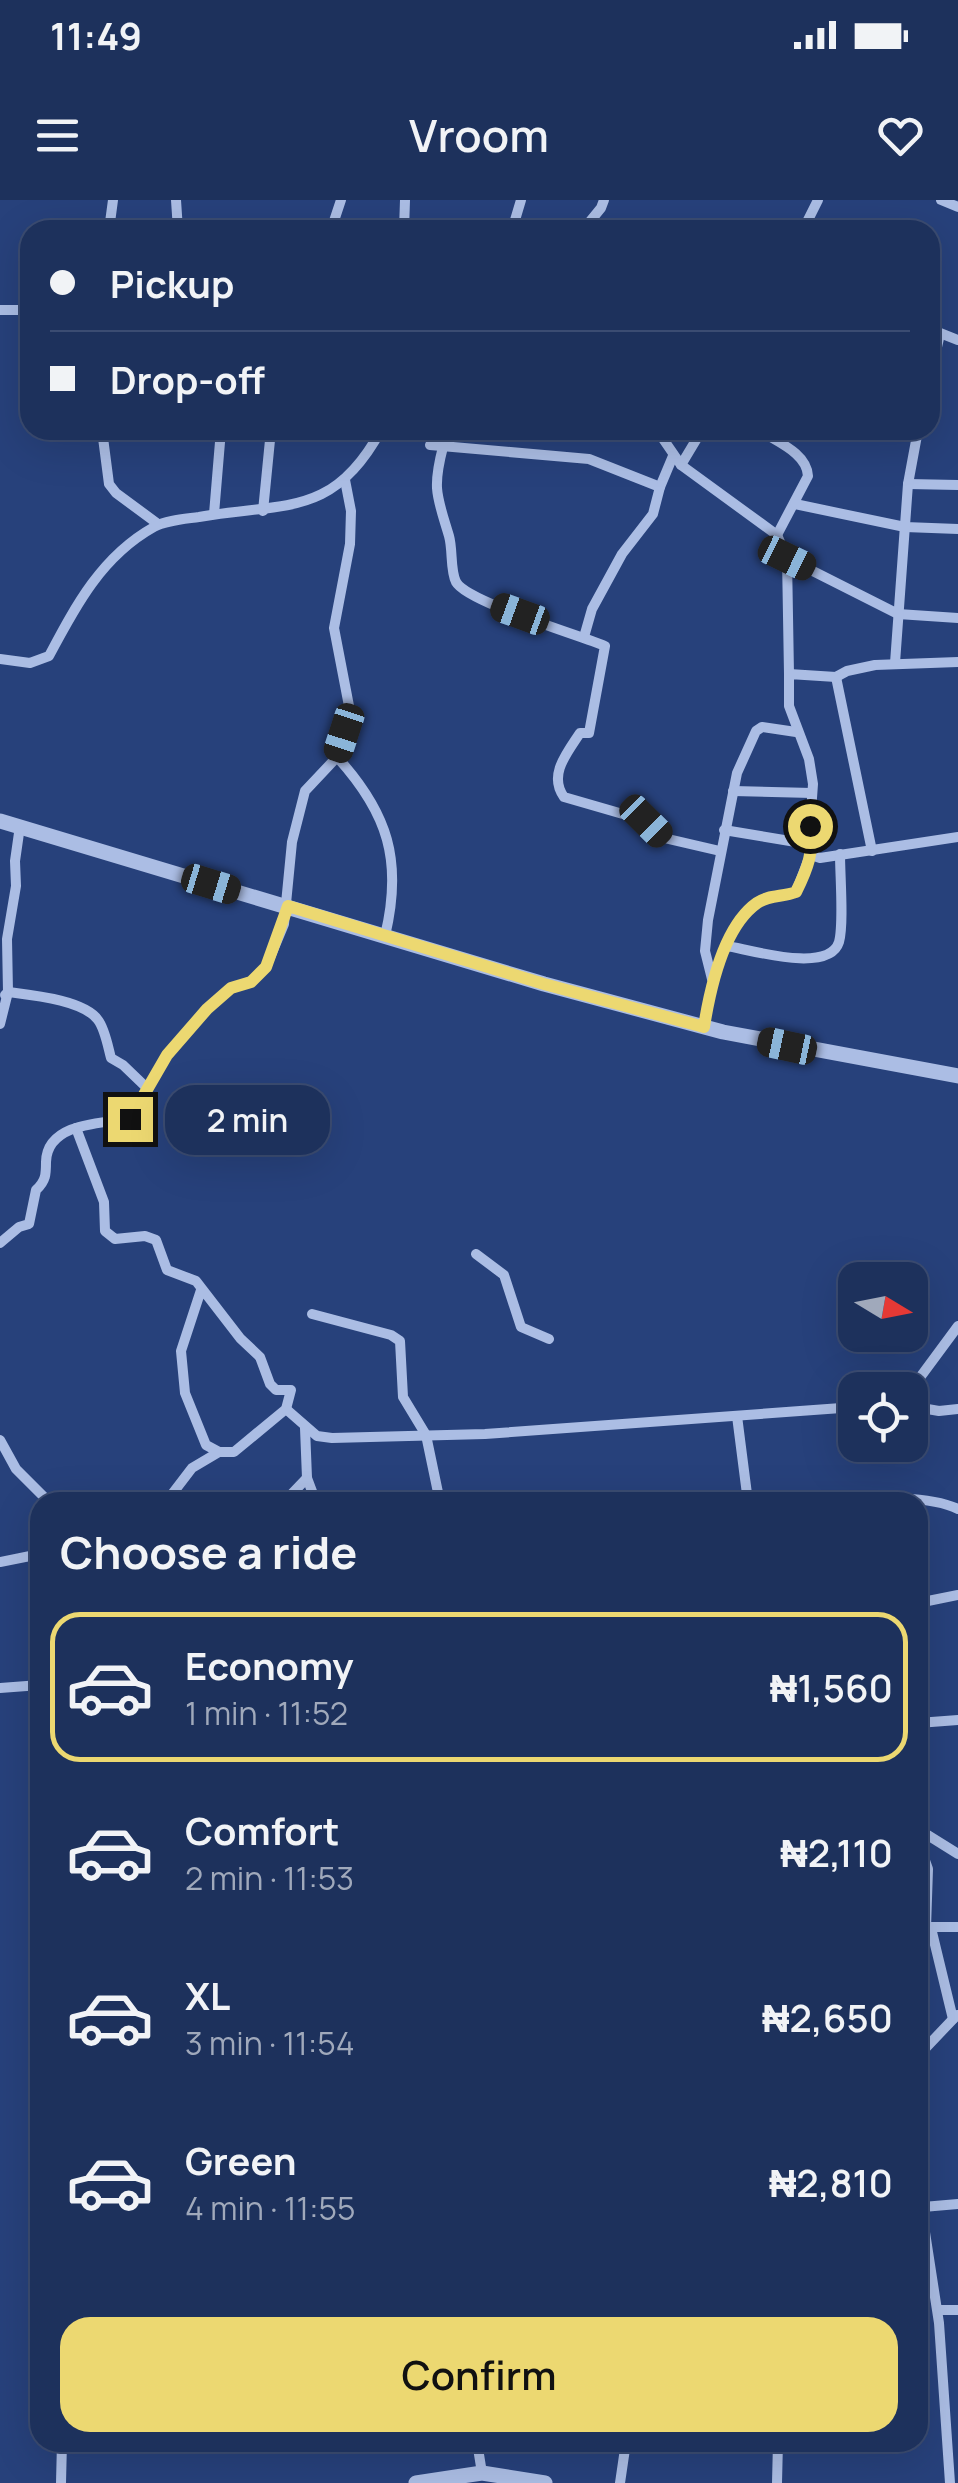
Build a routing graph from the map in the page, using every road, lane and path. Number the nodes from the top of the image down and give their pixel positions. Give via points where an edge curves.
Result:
1 (941, 200) edge
2 (958, 207) edge
3 (103, 440) edge
4 (220, 440) edge
5 (270, 440) edge
6 (375, 440) edge
7 (664, 440) edge
8 (694, 440) edge
9 (774, 440) edge
10 (916, 440) edge
11 (430, 445) dead end
12 (442, 447) junction
13 (677, 460) junction
14 (345, 480) junction
15 (908, 484) junction
16 (958, 485) edge
17 (660, 487) junction
18 (795, 504) junction
19 (263, 511) junction
20 (214, 514) junction
21 (158, 524) junction
22 (904, 527) junction
23 (958, 529) edge
24 (778, 535) junction
25 (787, 558) junction
26 (898, 614) junction
27 (958, 618) edge
28 (584, 637) junction
29 (0, 659) edge
30 (958, 662) edge
31 (896, 663) junction
32 (789, 674) junction
33 (836, 677) junction
34 (796, 732) junction
35 (336, 756) junction
36 (733, 791) junction
37 (812, 793) junction
38 (0, 820) edge
39 (20, 826) junction
40 (724, 830) junction
41 (958, 837) edge
42 (720, 850) junction
43 (812, 850) junction
44 (872, 851) junction
45 (840, 854) junction
46 (288, 906) junction
47 (385, 936) junction
48 (727, 946) junction
49 (712, 979) junction
50 (4, 995) edge
51 (0, 1024) edge
52 (704, 1027) junction
53 (958, 1076) edge
54 (148, 1088) junction
55 (76, 1128) junction
56 (0, 1243) edge
57 (476, 1254) dead end
58 (201, 1290) junction
59 (312, 1314) dead end
60 (958, 1326) edge
61 (549, 1339) dead end
62 (924, 1372) edge
63 (286, 1408) junction
64 (838, 1409) edge
65 (928, 1409) edge
66 (958, 1409) edge
67 (738, 1416) junction
68 (305, 1428) junction
69 (426, 1435) junction
70 (0, 1440) edge
71 (219, 1452) junction
72 (307, 1478) junction
73 (39, 1492) edge
74 (174, 1492) edge
75 (294, 1492) edge
76 (312, 1492) edge
77 (438, 1492) edge
78 (747, 1492) edge
79 (928, 1502) edge
80 (958, 1509) edge
81 (30, 1556) edge
82 (0, 1562) edge
83 (958, 1594) edge
84 (928, 1600) edge
85 (30, 1686) edge
86 (0, 1688) edge
87 (958, 1720) edge
88 (928, 1722) edge
89 (928, 1835) edge
90 (958, 1854) edge
91 (958, 1926) edge
92 (928, 1928) edge
93 (928, 1937) edge
94 (956, 2017) edge
95 (928, 2046) edge
96 (958, 2204) edge
97 (928, 2207) edge
98 (928, 2241) edge
99 (938, 2310) junction
100 (958, 2310) edge
101 (952, 2430) edge
102 (953, 2447) edge
103 (62, 2452) edge
104 (479, 2452) edge
105 (625, 2452) edge
106 (778, 2452) edge
107 (482, 2472) junction
108 (61, 2483) edge
109 (416, 2483) edge
110 (545, 2483) edge
111 (620, 2483) edge
112 (777, 2483) edge
113 (950, 2483) edge

1 - 2 street
3 - 21 street via 108,484
4 - 20 street
5 - 19 street
6 - 14 street
7 - 13 street
8 - 13 street
9 - 18 street via 807,466
10 - 15 street
11 - 12 street
12 - 17 street via 589,458
12 - 28 street via 434,486 456,582 487,602
13 - 17 street
13 - 24 street
14 - 19 street via 294,506
14 - 35 street via 350,544 334,628 349,706
15 - 16 street
15 - 22 street
17 - 28 street via 647,525 622,554
18 - 22 street
18 - 24 street
19 - 20 street
20 - 21 street
21 - 29 street via 98,573 49,656 30,663
22 - 23 street
22 - 26 street
24 - 25 street
25 - 26 street
25 - 32 street
26 - 27 street
26 - 31 street
28 - 42 street via 605,646 590,733 580,734 566,753 556,787 564,797 646,821 664,838
30 - 31 street
31 - 33 street
32 - 33 street
32 - 34 street
33 - 44 street
34 - 36 street via 756,730
34 - 37 street via 809,759
35 - 46 street via 305,791 292,842
35 - 47 street via 388,833 394,886
36 - 37 street
36 - 40 street
37 - 43 street
38 - 39 street
39 - 46 street
39 - 50 street
40 - 42 street
40 - 43 street
41 - 44 street
42 - 49 street via 704,951
43 - 45 street via 820,858
43 - 48 street via 796,892 756,904
44 - 45 street
45 - 48 street via 838,943 827,956 812,960
46 - 47 street
46 - 54 street via 266,967 207,1009
47 - 52 street
48 - 49 street
49 - 52 street
50 - 51 street
50 - 54 street via 82,1007 98,1020 111,1058
52 - 53 street
54 - 55 street via 130,1119
55 - 56 street via 48,1148 48,1172 36,1190 30,1224
55 - 58 street via 104,1202 106,1231 115,1239 156,1240 167,1270 188,1276
57 - 61 street via 504,1274 521,1327
58 - 63 street via 260,1357 270,1384 291,1390
58 - 71 street via 180,1366 197,1428
59 - 69 street via 400,1341 404,1397
60 - 62 street
63 - 68 street
63 - 71 street via 234,1452
64 - 67 street
65 - 66 street
67 - 69 street
67 - 78 street
68 - 69 street via 332,1438
68 - 72 street
69 - 77 street
70 - 73 street
71 - 74 street via 192,1468
72 - 75 street
72 - 76 street
79 - 80 street
81 - 82 street
83 - 84 street
85 - 86 street
87 - 88 street
89 - 90 street
91 - 92 street
93 - 94 street
94 - 95 street
96 - 97 street
98 - 99 street
99 - 100 street
99 - 101 street
101 - 102 street
102 - 113 street
103 - 108 street
104 - 107 street
105 - 111 street
106 - 112 street
107 - 109 street
107 - 110 street

